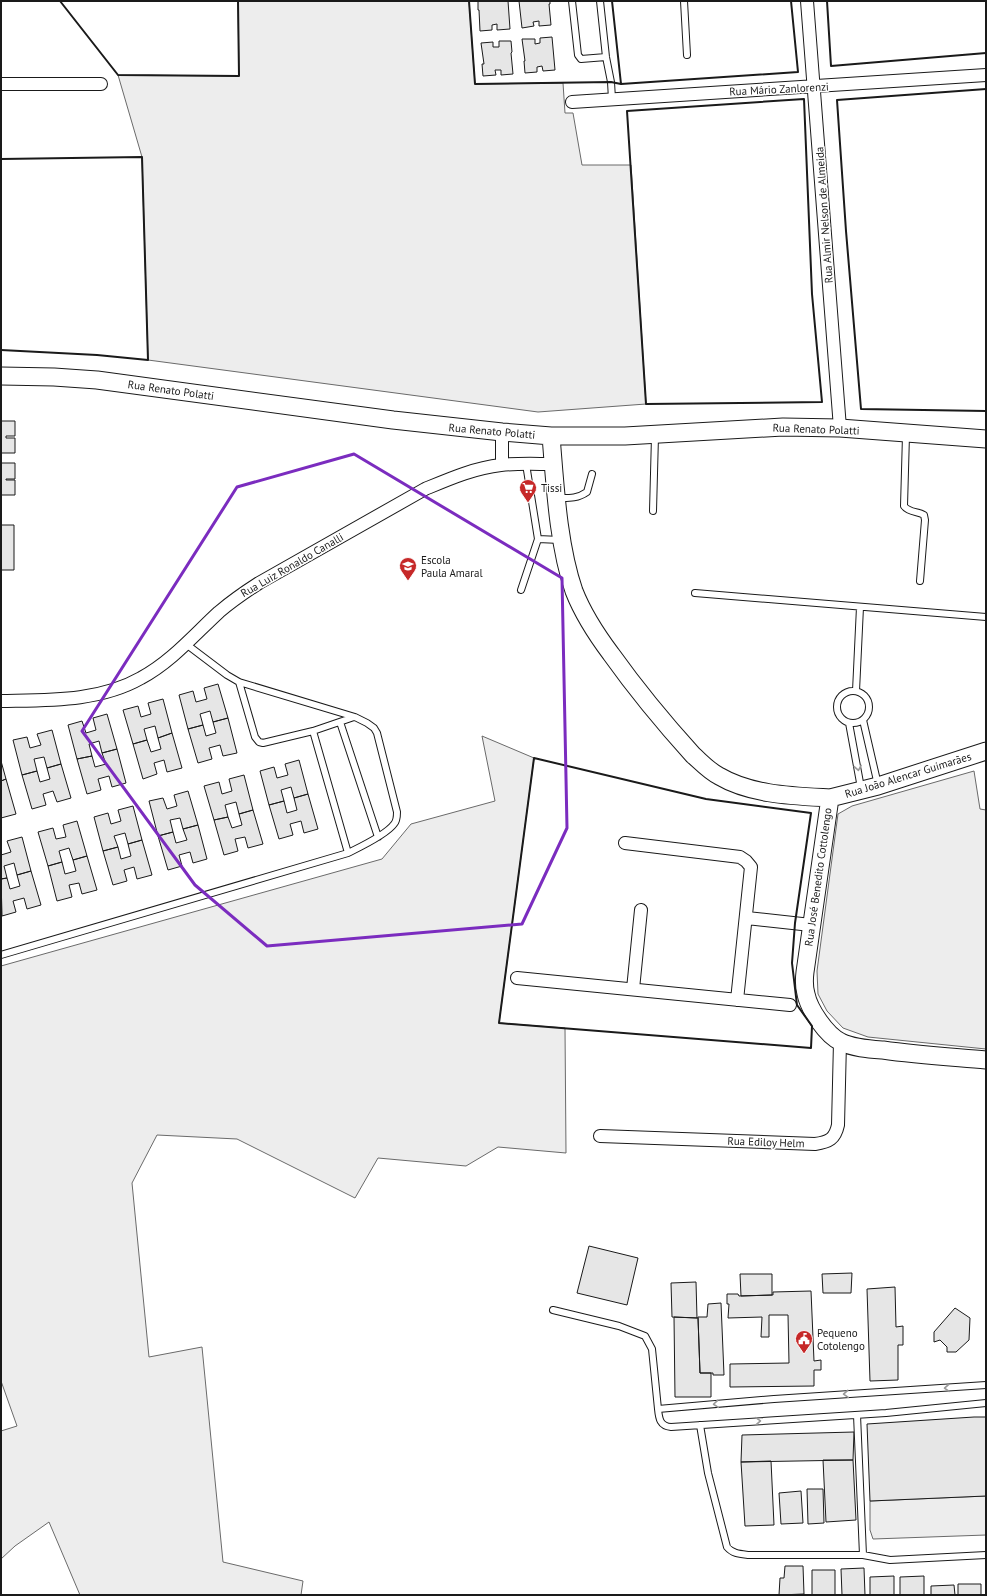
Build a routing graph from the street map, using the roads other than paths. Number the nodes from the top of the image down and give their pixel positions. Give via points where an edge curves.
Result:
1 (572, 1) edge
2 (600, 1) edge
3 (684, 1) edge
4 (807, 1) edge
5 (687, 55) dead end
6 (606, 57) junction
7 (986, 76) edge
8 (1, 84) edge
9 (101, 84) dead end
10 (814, 87) junction
11 (612, 99) junction
12 (572, 102) dead end
13 (1, 376) edge
14 (840, 428) junction
15 (502, 432) junction
16 (906, 433) junction
17 (655, 434) junction
18 (551, 436) junction
19 (986, 439) edge
20 (526, 464) junction
21 (554, 464) junction
22 (502, 465) junction
23 (592, 474) dead end
24 (557, 498) junction
25 (653, 511) dead end
26 (538, 539) junction
27 (563, 540) junction
28 (920, 581) dead end
29 (521, 590) dead end
30 (695, 593) dead end
31 (860, 607) junction
32 (986, 617) edge
33 (186, 644) junction
34 (239, 682) junction
35 (856, 691) junction
36 (1, 701) edge
37 (355, 717) junction
38 (863, 720) junction
39 (340, 722) junction
40 (849, 723) junction
41 (313, 731) junction
42 (986, 751) edge
43 (878, 786) junction
44 (862, 791) junction
45 (830, 798) junction
46 (378, 837) junction
47 (625, 843) dead end
48 (348, 853) junction
49 (641, 910) dead end
50 (747, 918) junction
51 (811, 925) junction
52 (1, 955) edge
53 (517, 978) dead end
54 (633, 989) junction
55 (737, 1000) junction
56 (790, 1005) dead end
57 (840, 1042) junction
58 (986, 1060) edge
59 (600, 1136) dead end
60 (553, 1310) dead end
61 (986, 1385) edge
62 (986, 1403) edge
63 (658, 1409) junction
64 (857, 1415) junction
65 (700, 1425) junction
66 (863, 1555) junction
67 (986, 1555) edge

1 - 6 lane via 578,55 581,59 587,60
2 - 6 lane
3 - 5 lane
4 - 10 street, Rua Almir Nelson de Almeida
6 - 11 lane
7 - 10 street, Rua Mário Zanlorenzi
8 - 9 street
10 - 11 street, Rua Mário Zanlorenzi
10 - 14 street, Rua Almir Nelson de Almeida
11 - 12 street, Rua Mário Zanlorenzi
13 - 15 main road, Rua Renato Polatti via 97,380 386,420
14 - 16 main road, Rua Renato Polatti
14 - 17 main road, Rua Renato Polatti via 757,428
15 - 18 main road, Rua Renato Polatti
15 - 22 street
16 - 19 main road, Rua Renato Polatti
16 - 28 lane via 904,506 906,509 920,512 925,520
17 - 18 main road, Rua Renato Polatti
17 - 25 lane
18 - 21 main road, Rua José Benedito Cottolengo
20 - 21 street, Rua Luiz Ronaldo Canalli
20 - 22 street, Rua Luiz Ronaldo Canalli
20 - 26 lane
21 - 24 main road, Rua José Benedito Cottolengo
22 - 33 street, Rua Luiz Ronaldo Canalli via 479,469 425,489 253,586 220,611
23 - 24 lane via 587,492 583,495
24 - 27 main road, Rua José Benedito Cottolengo
26 - 27 lane
26 - 29 lane
27 - 45 main road, Rua José Benedito Cottolengo via 572,584 584,614 622,669 693,755 719,776 755,790
30 - 31 lane
31 - 32 lane
31 - 35 lane
33 - 34 lane
33 - 36 street, Rua Luiz Ronaldo Canalli via 140,679 115,689 70,698
34 - 37 lane
34 - 41 lane via 255,737 259,742
35 - 38 lane via 862,693 869,703 867,715
35 - 40 lane via 844,693 837,703 836,710 843,720
37 - 39 lane
37 - 46 lane via 374,728 377,733 397,812 394,824
38 - 40 lane
38 - 43 lane
39 - 41 lane
39 - 46 lane
40 -> 44 lane
41 - 48 lane
42 - 43 main road, Rua João Alencar Guimarães
43 - 44 main road, Rua João Alencar Guimarães
44 - 45 main road, Rua João Alencar Guimarães
45 - 51 main road, Rua José Benedito Cottolengo
46 - 48 lane
47 - 50 street via 740,857 751,867 752,874
48 - 52 lane
49 - 54 street
50 - 51 street
50 - 55 street
51 - 57 main road, Rua José Benedito Cottolengo via 805,972 806,995 819,1021
53 - 54 street
54 - 55 street
55 - 56 street
57 - 58 main road, Rua José Benedito Cottolengo via 893,1052
57 - 59 street, Rua Ediloy Helm via 838,1125 832,1140 815,1144
60 - 63 lane via 619,1326 645,1336 652,1349
61 -> 63 lane
62 - 64 lane
63 - 65 lane via 659,1419 665,1427
65 -> 64 lane
64 - 66 lane
65 - 66 lane via 708,1472 727,1546 731,1551 749,1555
66 - 67 lane via 890,1560

